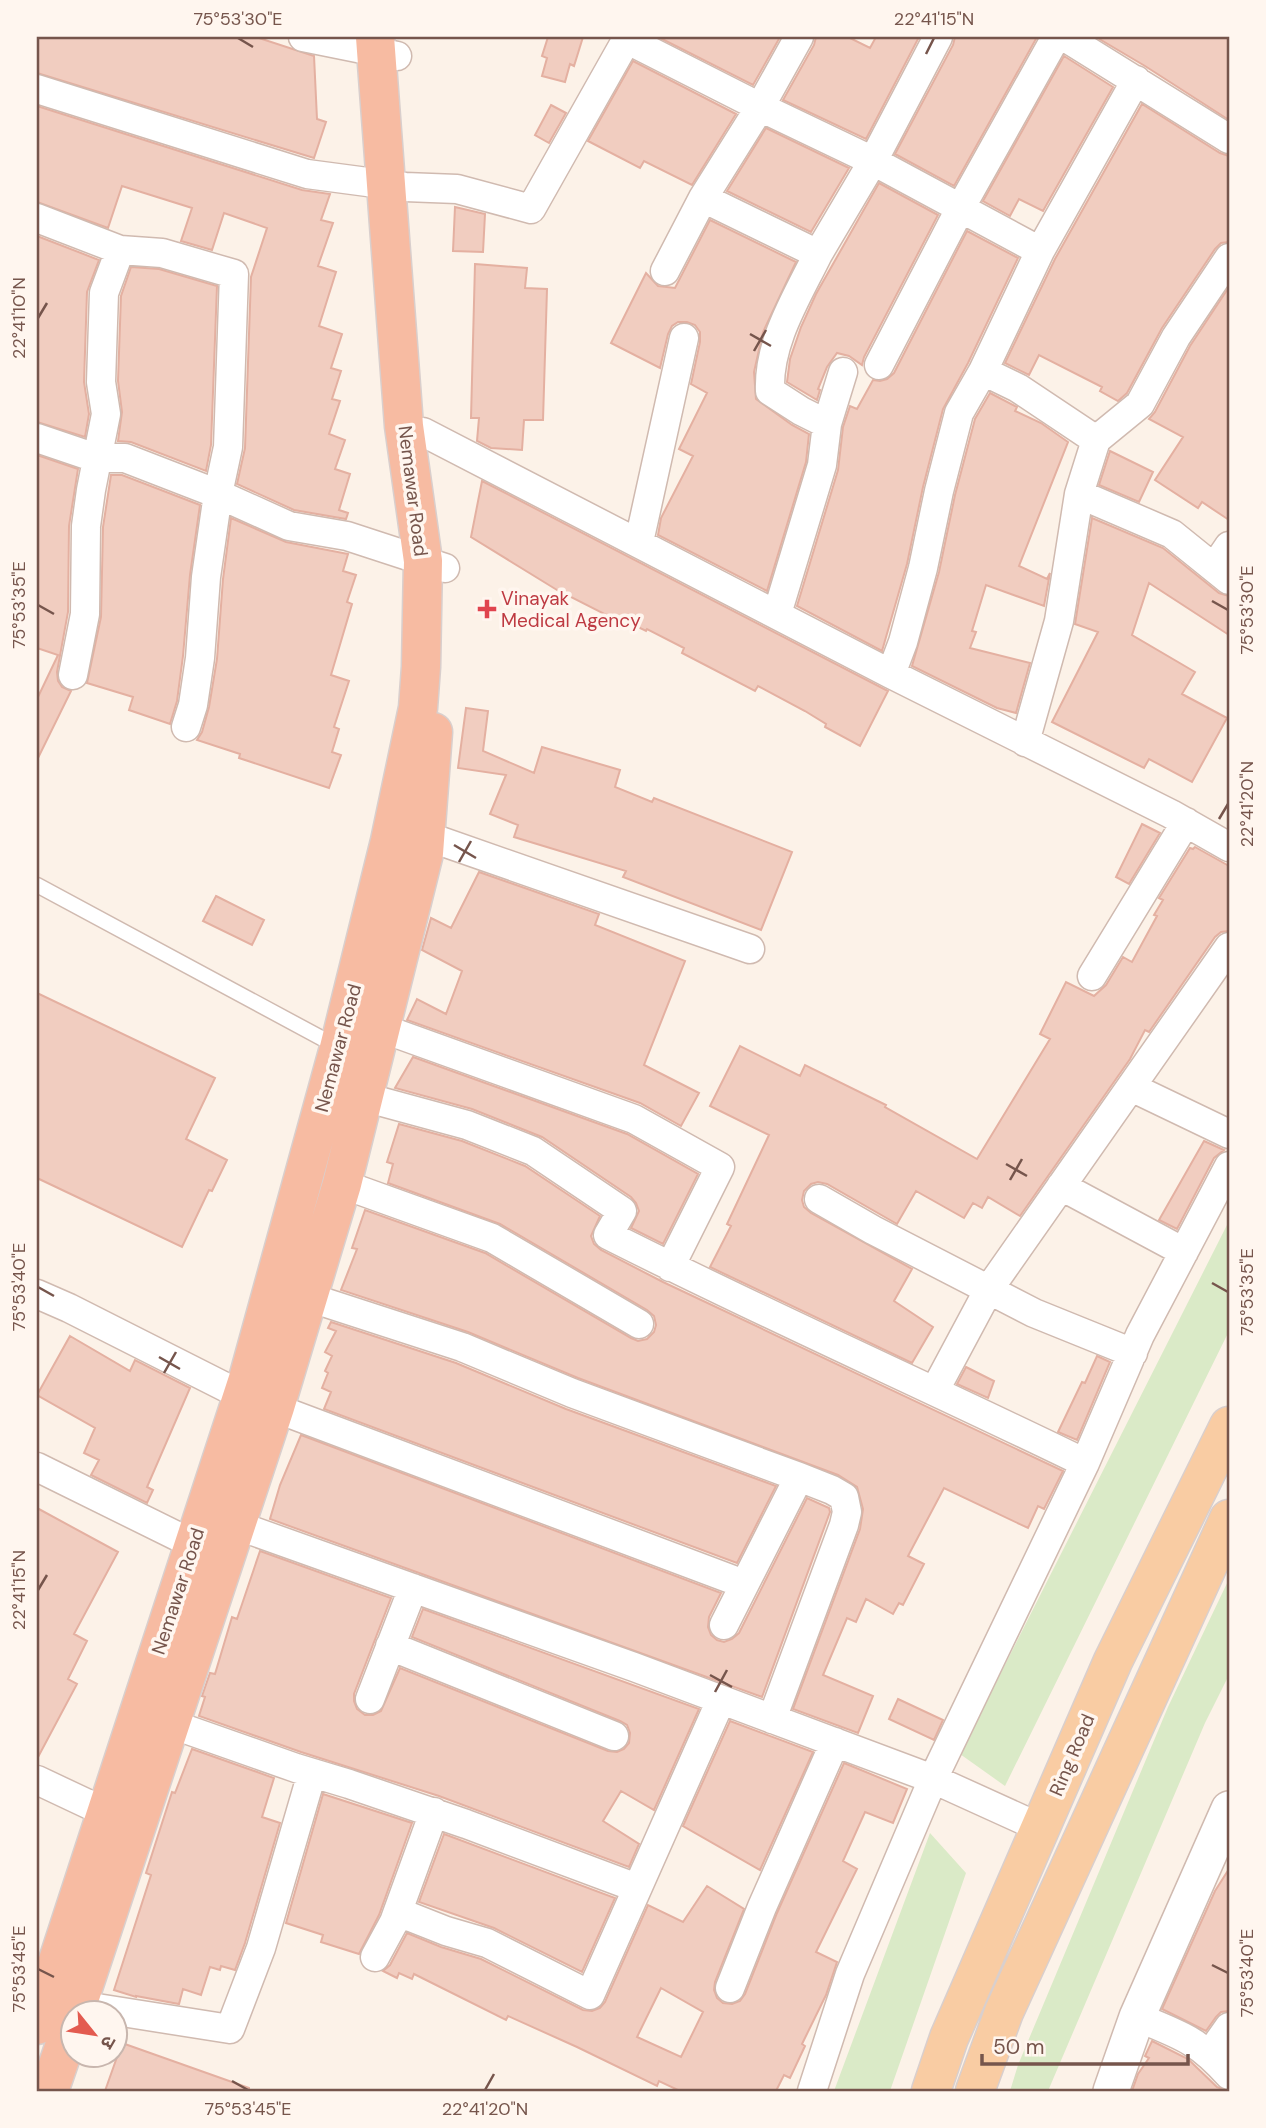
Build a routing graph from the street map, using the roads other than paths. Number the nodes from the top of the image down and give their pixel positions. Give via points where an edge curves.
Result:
1 (303, 37) edge
2 (799, 37) edge
3 (938, 37) edge
4 (1056, 37) edge
5 (1065, 37) edge
6 (627, 38) edge
7 (386, 45) edge
8 (1136, 80) junction
9 (37, 89) edge
10 (760, 107) junction
11 (1229, 139) edge
12 (873, 161) junction
13 (395, 186) junction
14 (704, 198) junction
15 (961, 207) junction
16 (37, 218) edge
17 (120, 250) junction
18 (1040, 251) junction
19 (818, 254) junction
20 (1229, 258) edge
21 (665, 271) dead end
22 (1221, 289) edge
23 (684, 338) dead end
24 (879, 365) dead end
25 (983, 371) junction
26 (843, 372) dead end
27 (827, 424) junction
28 (423, 432) junction
29 (37, 438) edge
30 (1096, 440) junction
31 (96, 458) junction
32 (218, 494) junction
33 (1079, 494) junction
34 (639, 542) junction
35 (434, 564) junction
36 (1224, 564) edge
37 (777, 614) junction
38 (891, 674) junction
39 (73, 675) dead end
40 (186, 727) dead end
41 (1025, 742) junction
42 (1186, 822) junction
43 (426, 836) junction
44 (1229, 847) edge
45 (37, 886) edge
46 (1229, 947) edge
47 (750, 949) dead end
48 (1092, 976) dead end
49 (381, 1028) junction
50 (339, 1048) junction
51 (1131, 1087) junction
52 (364, 1097) junction
53 (1229, 1134) edge
54 (1229, 1166) edge
55 (342, 1184) junction
56 (1061, 1186) junction
57 (819, 1199) dead end
58 (1184, 1252) junction
59 (670, 1267) junction
60 (989, 1289) junction
61 (37, 1294) edge
62 (308, 1297) junction
63 (639, 1324) dead end
64 (1133, 1353) junction
65 (934, 1390) junction
66 (259, 1402) junction
67 (1229, 1426) edge
68 (1085, 1462) junction
69 (37, 1467) edge
70 (799, 1477) junction
71 (1229, 1519) edge
72 (236, 1525) junction
73 (193, 1544) junction
74 (744, 1584) junction
75 (412, 1588) junction
76 (724, 1625) dead end
77 (390, 1646) junction
78 (370, 1699) dead end
79 (721, 1700) junction
80 (772, 1719) junction
81 (171, 1724) junction
82 (614, 1736) dead end
83 (835, 1742) junction
84 (312, 1773) junction
85 (933, 1779) junction
86 (37, 1780) edge
87 (125, 1809) junction
88 (1229, 1809) edge
89 (433, 1812) junction
90 (1041, 1828) junction
91 (638, 1888) junction
92 (398, 1912) junction
93 (375, 1957) dead end
94 (730, 1988) dead end
95 (78, 1998) edge
96 (1137, 2017) junction
97 (130, 2018) edge
98 (37, 2025) edge
99 (1229, 2026) edge
100 (60, 2050) edge
101 (1210, 2054) junction
102 (1229, 2075) edge
103 (45, 2087) edge
104 (812, 2091) edge
105 (932, 2091) edge
106 (975, 2091) edge
107 (1111, 2091) edge

1 - 7 street
2 - 10 street
3 - 12 street
4 - 15 street
5 - 8 street
6 - 10 street
6 - 13 street via 531,209 457,189
7 - 13 highway, Nemawar Road
8 - 11 street
8 - 18 street
9 - 13 street via 307,174
10 - 12 street
10 - 14 street
12 - 15 street
12 - 19 street
13 - 28 highway, Nemawar Road
13 - 35 highway, Nemawar Road via 404,426
14 - 19 street
14 - 21 street
15 - 18 street
15 - 24 street
16 - 17 street
17 - 31 street via 104,293 101,382 106,414
17 - 32 street via 162,253 234,274 228,447
18 - 25 street
19 - 27 street via 778,338 770,391
20 - 22 street
22 - 30 street via 1177,337 1140,404
23 - 34 street
25 - 30 street via 1018,388
25 - 38 street via 959,413 920,581
26 - 27 street
27 - 37 street via 822,465
28 - 34 street
28 - 35 highway, Nemawar Road
29 - 31 street
30 - 33 street
31 - 32 street via 124,458
31 - 39 street via 86,526 85,614
32 - 35 street via 289,526 347,536
32 - 40 street via 195,693
33 - 36 street via 1172,534
33 - 41 street via 1059,621
34 - 37 street
35 - 43 highway, Nemawar Road
35 - 50 highway, Nemawar Road via 418,708
37 - 38 street
38 - 41 street
41 - 42 street
42 - 44 street
42 - 48 street
43 - 47 street
43 - 49 highway, Nemawar Road
45 - 50 lane
46 - 51 street
49 - 52 highway, Nemawar Road
49 - 59 street via 634,1119 720,1167
50 - 66 highway, Nemawar Road
51 - 53 street
51 - 56 street
52 - 55 highway, Nemawar Road
52 - 59 street via 467,1125 533,1151 622,1212 608,1236
54 - 58 street
55 - 62 highway, Nemawar Road
55 - 63 street via 492,1238
56 - 58 street
56 - 60 street
57 - 60 street
58 - 64 street
59 - 65 street
60 - 64 street via 1034,1313
60 - 65 street
61 - 66 street
62 - 66 highway, Nemawar Road
62 - 70 street via 462,1347
64 - 68 street
65 - 68 street
66 - 72 highway, Nemawar Road
66 - 73 highway, Nemawar Road
66 - 74 street
67 - 90 main road, Ring Road via 1113,1661
68 - 85 street
69 - 73 street
70 - 74 street
70 - 80 street via 844,1497 848,1512
71 - 106 main road via 1004,2012
72 - 75 street
72 - 81 highway, Nemawar Road
73 - 87 highway, Nemawar Road
74 - 76 street
75 - 77 street
75 - 79 street
77 - 78 street
77 - 82 street
79 - 80 street
79 - 91 street
80 - 83 street
81 - 84 street
81 - 87 highway, Nemawar Road
83 - 85 street
83 - 94 street
84 - 89 street
84 - 97 street via 261,1948 230,2029
85 - 90 street
85 - 104 street via 850,1974
86 - 87 street via 90,1805
87 - 95 highway, Nemawar Road
87 - 98 highway, Nemawar Road
88 - 96 street
89 - 91 street
89 - 92 street
90 - 105 main road, Ring Road via 949,2038
91 - 92 street via 590,1994 487,1942
92 - 93 street
96 - 101 street via 1192,2039
96 - 107 street
99 - 101 street
100 - 103 highway, Nemawar Road
101 - 102 street

